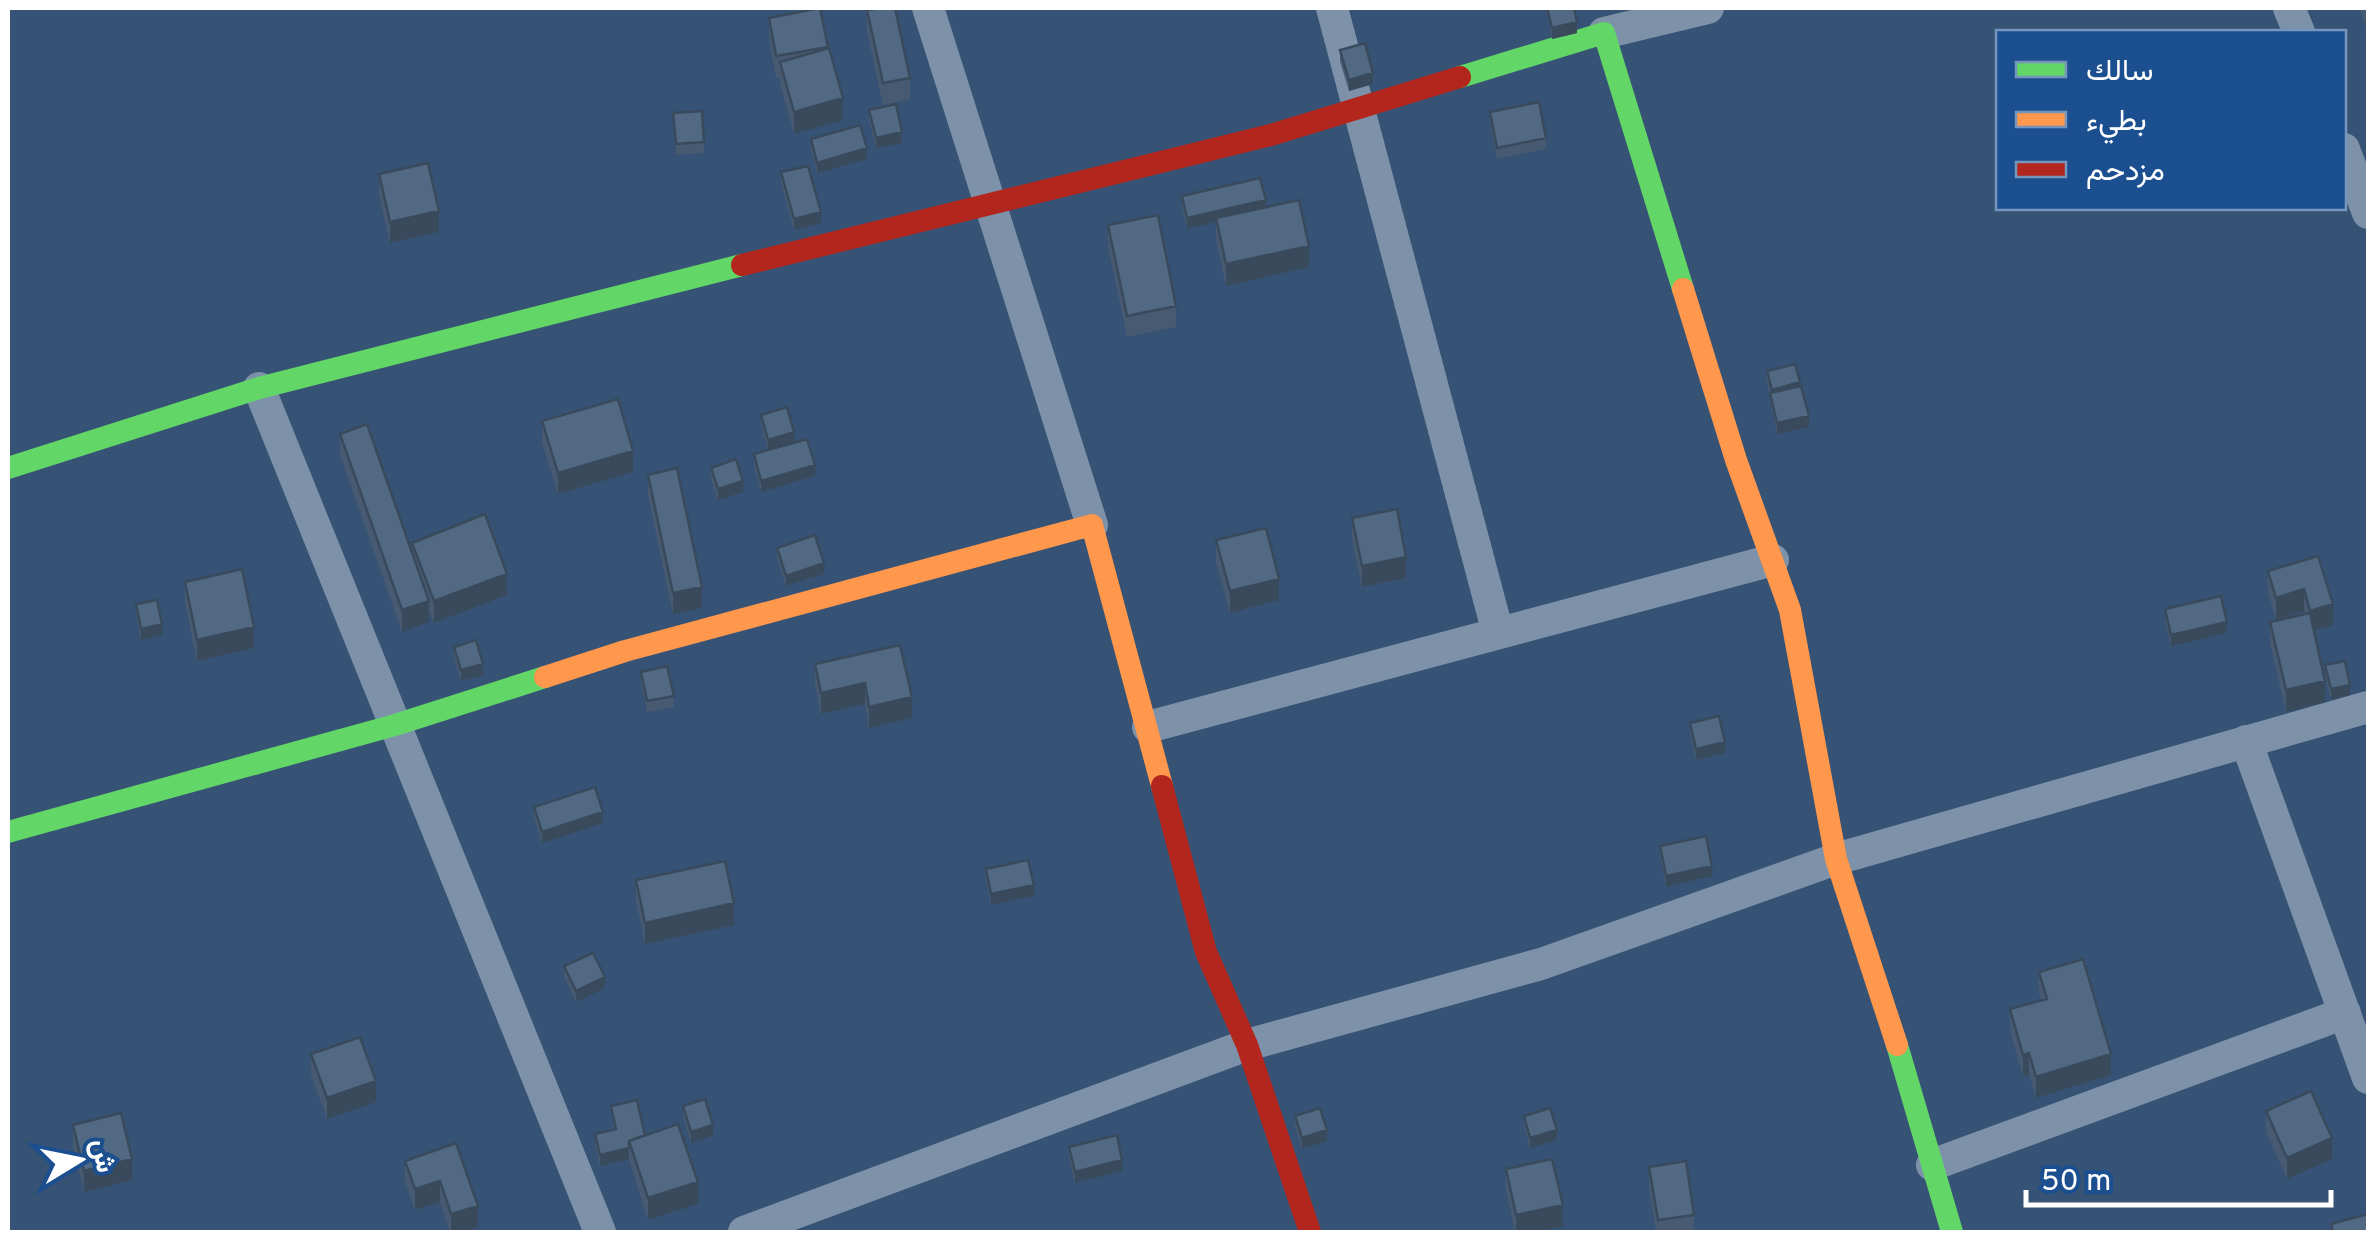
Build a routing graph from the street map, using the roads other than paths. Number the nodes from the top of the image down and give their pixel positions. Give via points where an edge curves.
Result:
1 (928, 8) edge
2 (1332, 8) edge
3 (1708, 8) edge
4 (1604, 34) junction
5 (1359, 108) junction
6 (2346, 154) edge
7 (989, 206) junction
8 (2368, 214) edge
9 (258, 388) junction
10 (8, 468) edge
11 (1092, 524) junction
12 (1772, 560) junction
13 (1498, 633) junction
14 (2368, 707) edge
15 (395, 724) junction
16 (1148, 727) junction
17 (2246, 740) junction
18 (8, 832) edge
19 (1836, 858) junction
20 (2345, 1014) junction
21 (1247, 1045) junction
22 (2368, 1078) edge
23 (1932, 1166) junction
24 (600, 1232) edge
25 (744, 1232) edge
26 (1310, 1232) edge
27 (1952, 1232) edge

1 - 7 street
2 - 5 street
3 - 4 street
4 - 5 street
4 - 12 street
5 - 7 street
5 - 13 street
6 - 8 street
7 - 9 street
7 - 11 street
9 - 10 street
9 - 15 street
11 - 15 street via 625,651
11 - 16 street
12 - 13 street
12 - 19 street via 1790,610
13 - 16 street
14 - 17 street
15 - 18 street
15 - 24 street
16 - 21 street via 1206,952
17 - 19 street
17 - 20 street
19 - 21 street via 1541,964
19 - 23 street
20 - 22 street
20 - 23 street
21 - 25 street
21 - 26 street
23 - 27 street

